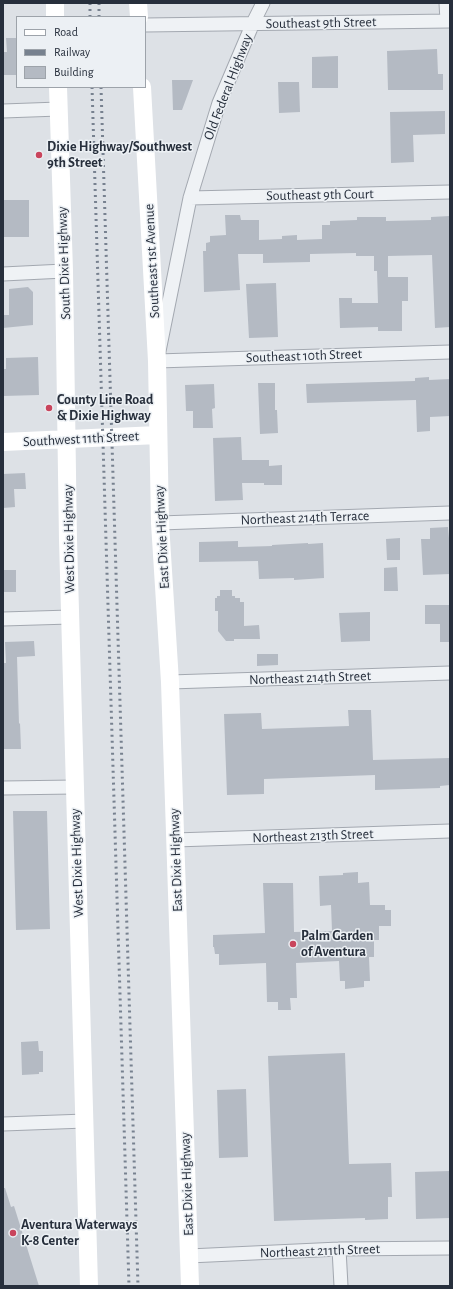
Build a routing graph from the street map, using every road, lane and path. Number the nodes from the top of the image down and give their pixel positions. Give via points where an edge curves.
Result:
1 (55, 3) edge
2 (138, 3) edge
3 (264, 3) edge
4 (446, 3) edge
5 (56, 16) edge
6 (139, 16) edge
7 (448, 21) edge
8 (252, 23) junction
9 (146, 25) edge
10 (58, 88) edge
11 (142, 88) edge
12 (59, 109) junction
13 (3, 111) edge
14 (450, 192) edge
15 (190, 198) junction
16 (64, 271) junction
17 (3, 274) edge
18 (450, 352) edge
19 (158, 361) junction
20 (158, 435) junction
21 (68, 439) junction
22 (3, 442) edge
23 (450, 513) edge
24 (160, 523) junction
25 (70, 617) junction
26 (3, 619) edge
27 (450, 673) edge
28 (170, 682) junction
29 (75, 787) junction
30 (3, 788) edge
31 (450, 831) edge
32 (175, 840) junction
33 (85, 1121) junction
34 (3, 1124) edge
35 (450, 1248) edge
36 (338, 1249) junction
37 (189, 1256) junction
38 (89, 1286) edge
39 (190, 1286) edge
40 (341, 1286) edge

1 - 5 main road
2 - 6 main road
3 - 8 street, Old Federal Highway
4 - 7 street
7 - 8 street, Southeast 9th Street
8 - 9 street, Southeast 9th Street
8 - 15 street, Old Federal Highway via 219,103
10 - 12 main road, South Dixie Highway
11 - 19 main road, Southeast 1st Avenue
12 - 13 street
12 - 16 main road, South Dixie Highway
14 - 15 street, Southeast 9th Court
15 - 19 street, Old Federal Highway
16 - 17 street
16 - 21 main road, South Dixie Highway
18 - 19 street, Southeast 10th Street
19 - 20 main road, Southeast 1st Avenue
20 - 21 main road, Southwest 11th Street
20 - 24 main road, East Dixie Highway
21 - 22 main road, Southwest 11th Street
21 - 25 main road, West Dixie Highway
23 - 24 street, Northeast 214th Terrace
24 - 28 main road, East Dixie Highway
25 - 26 street
25 - 29 main road, West Dixie Highway
27 - 28 street, Northeast 214th Street
28 - 32 main road, East Dixie Highway
29 - 30 street
29 - 33 main road, West Dixie Highway
31 - 32 street, Northeast 213th Street
32 - 37 main road, East Dixie Highway
33 - 34 street
33 - 38 main road, West Dixie Highway
35 - 36 street, Northeast 211th Street
36 - 37 street, Northeast 211th Street
36 - 40 street
37 - 39 main road, East Dixie Highway

